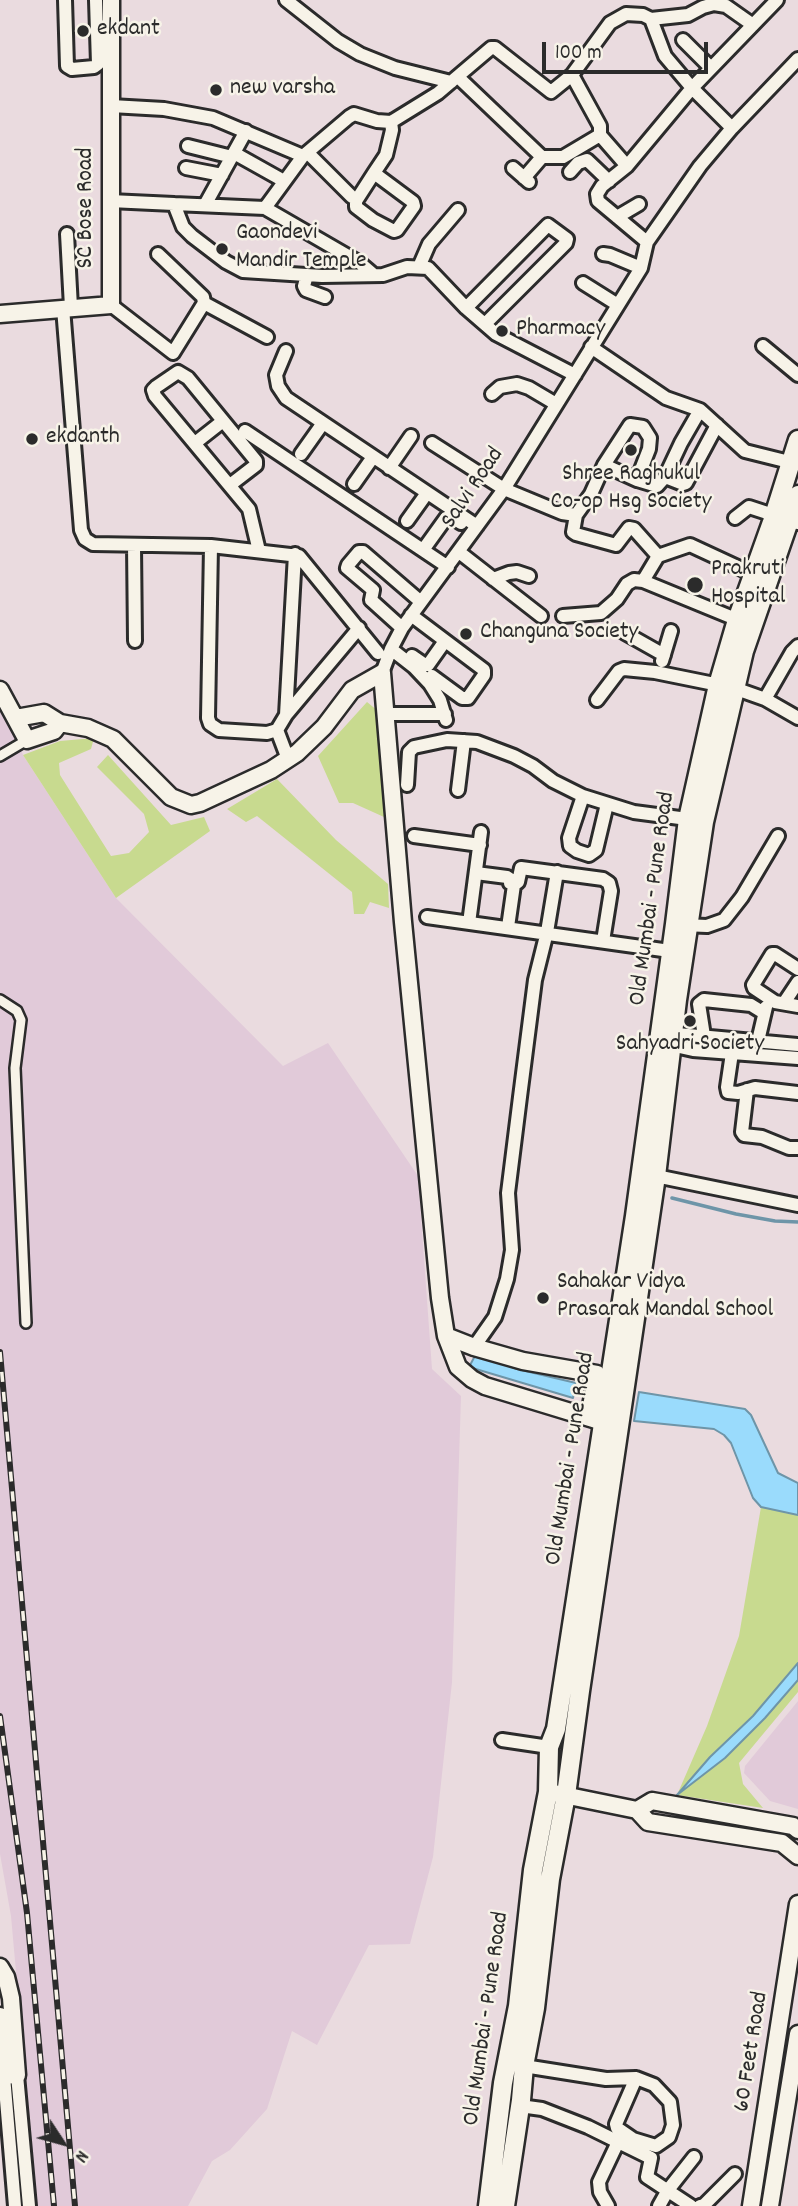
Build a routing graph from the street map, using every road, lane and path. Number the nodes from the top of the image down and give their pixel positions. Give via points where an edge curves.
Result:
1 (65, 0) edge
2 (96, 0) edge
3 (111, 0) edge
4 (286, 0) edge
5 (777, 0) edge
6 (651, 19) junction
7 (753, 25) junction
8 (683, 40) dead end
9 (798, 59) edge
10 (711, 68) junction
11 (572, 75) junction
12 (454, 79) junction
13 (692, 88) junction
14 (111, 106) junction
15 (391, 122) junction
16 (732, 128) junction
17 (246, 131) junction
18 (600, 135) junction
19 (188, 146) dead end
20 (233, 155) junction
21 (305, 155) junction
22 (542, 157) junction
23 (626, 166) junction
24 (186, 168) dead end
25 (513, 168) dead end
26 (570, 172) dead end
27 (374, 173) junction
28 (222, 174) junction
29 (284, 181) junction
30 (609, 181) junction
31 (352, 197) dead end
32 (110, 201) junction
33 (174, 204) junction
34 (639, 204) dead end
35 (205, 205) junction
36 (265, 208) junction
37 (458, 210) dead end
38 (617, 217) junction
39 (67, 234) dead end
40 (647, 242) junction
41 (158, 254) dead end
42 (603, 254) dead end
43 (513, 261) junction
44 (419, 267) junction
45 (641, 268) junction
46 (307, 275) junction
47 (374, 275) junction
48 (530, 279) junction
49 (583, 283) dead end
50 (325, 298) dead end
51 (204, 303) junction
52 (111, 305) junction
53 (618, 305) junction
54 (67, 307) junction
55 (466, 308) junction
56 (0, 314) edge
57 (485, 324) junction
58 (267, 337) dead end
59 (763, 346) dead end
60 (591, 347) junction
61 (286, 351) dead end
62 (575, 374) junction
63 (798, 375) edge
64 (492, 394) dead end
65 (556, 404) junction
66 (700, 410) junction
67 (223, 421) junction
68 (323, 423) junction
69 (717, 425) junction
70 (245, 431) dead end
71 (411, 436) dead end
72 (798, 440) edge
73 (195, 443) junction
74 (432, 443) dead end
75 (302, 454) dead end
76 (373, 457) junction
77 (794, 463) edge
78 (604, 465) junction
79 (389, 468) junction
80 (665, 477) junction
81 (637, 480) junction
82 (354, 484) dead end
83 (230, 485) junction
84 (504, 489) junction
85 (427, 493) junction
86 (798, 495) edge
87 (576, 515) junction
88 (735, 518) dead end
89 (788, 519) edge
90 (407, 521) dead end
91 (475, 529) junction
92 (134, 544) junction
93 (211, 546) junction
94 (259, 551) junction
95 (423, 551) junction
96 (459, 552) junction
97 (295, 554) junction
98 (658, 556) junction
99 (448, 567) junction
100 (529, 576) dead end
101 (761, 577) junction
102 (493, 579) junction
103 (643, 581) junction
104 (421, 602) junction
105 (411, 615) junction
106 (541, 616) dead end
107 (563, 616) dead end
108 (744, 622) junction
109 (359, 628) junction
110 (402, 628) junction
111 (671, 631) dead end
112 (625, 633) dead end
113 (135, 641) dead end
114 (445, 641) junction
115 (798, 646) edge
116 (388, 648) junction
117 (664, 655) junction
118 (382, 673) junction
119 (659, 673) junction
120 (432, 676) dead end
121 (726, 686) junction
122 (0, 690) edge
123 (765, 699) junction
124 (597, 701) dead end
125 (387, 714) junction
126 (286, 715) junction
127 (16, 718) junction
128 (798, 718) edge
129 (60, 723) junction
130 (277, 730) junction
131 (27, 740) junction
132 (464, 741) junction
133 (0, 756) edge
134 (288, 758) junction
135 (407, 785) dead end
136 (458, 790) dead end
137 (583, 796) junction
138 (607, 804) junction
139 (696, 820) junction
140 (414, 836) dead end
141 (778, 836) dead end
142 (557, 872) junction
143 (476, 873) junction
144 (514, 884) junction
145 (427, 917) dead end
146 (469, 923) junction
147 (682, 925) junction
148 (508, 927) junction
149 (547, 932) junction
150 (603, 941) junction
151 (677, 952) junction
152 (798, 969) edge
153 (798, 982) edge
154 (0, 1000) edge
155 (778, 1001) junction
156 (798, 1006) edge
157 (764, 1013) junction
158 (704, 1036) junction
159 (666, 1038) junction
160 (758, 1041) junction
161 (798, 1045) edge
162 (732, 1053) junction
163 (798, 1059) edge
164 (747, 1090) junction
165 (798, 1093) edge
166 (798, 1148) edge
167 (648, 1174) junction
168 (798, 1205) edge
169 (26, 1323) dead end
170 (446, 1336) junction
171 (474, 1347) junction
172 (612, 1361) junction
173 (597, 1374) junction
174 (604, 1422) junction
175 (502, 1740) dead end
176 (549, 1747) junction
177 (557, 1794) junction
178 (637, 1810) junction
179 (798, 1830) edge
180 (798, 1856) edge
181 (798, 1904) edge
182 (0, 1967) edge
183 (526, 2007) junction
184 (0, 2016) edge
185 (798, 2034) edge
186 (6, 2050) edge
187 (524, 2066) junction
188 (7, 2076) edge
189 (636, 2078) junction
190 (520, 2106) junction
191 (618, 2142) junction
192 (694, 2157) dead end
193 (735, 2174) dead end
194 (755, 2186) junction
195 (668, 2190) junction
196 (772, 2198) edge
197 (15, 2206) edge
198 (29, 2206) edge
199 (488, 2206) edge
200 (505, 2206) edge
201 (608, 2206) edge
202 (659, 2206) edge
203 (691, 2206) edge
204 (700, 2206) edge
205 (751, 2206) edge

1 - 2 street via 67,66 72,69 98,64
3 - 14 street, SC Bose Road
4 - 12 street via 360,54 395,68
5 - 7 street
6 - 7 street via 688,15 714,4 726,6
6 - 11 street via 626,14 610,23
6 - 13 street via 665,56
7 - 10 street
8 - 10 street
9 - 16 street
10 - 13 street
11 - 12 street via 551,92 491,48
11 - 18 street
12 - 15 street
12 - 22 street
13 - 16 street
13 - 23 street
14 - 17 street via 197,115
14 - 32 street, SC Bose Road
15 - 21 street via 354,114
15 - 27 street via 386,155
16 - 40 street
17 - 20 street
17 - 21 street
18 - 22 street via 563,157
18 - 23 street
19 - 20 street
20 - 28 street
20 - 29 street
21 - 29 street
21 - 31 street
22 - 25 street via 527,180
23 - 30 street
24 - 28 street
26 - 30 street via 587,160
27 - 27 street via 356,207 397,230 413,202
28 - 35 street
29 - 36 street
30 - 38 street via 597,194 598,201
32 - 33 street
32 - 52 street, SC Bose Road
33 - 35 street
33 - 46 street via 183,227 226,262 243,271
34 - 38 street
35 - 36 street
36 - 47 street
37 - 44 street via 429,244
38 - 40 street
39 - 54 street
40 - 45 street, Salvi Road
41 - 51 street
42 - 45 street
43 - 48 street
43 - 48 street via 548,225 566,239
43 - 55 street
44 - 47 street
44 - 55 street via 435,273
45 - 53 street, Salvi Road
46 - 47 street
46 - 50 street via 306,290
48 - 57 street
49 - 53 street
51 - 52 street via 173,353
51 - 58 street
52 - 54 street, SC Bose Road
53 - 60 street, Salvi Road
54 - 56 street, SC Bose Road
54 - 92 street via 81,530 93,544
55 - 57 street
57 - 62 street
59 - 63 street
60 - 62 street, Salvi Road
60 - 66 street via 666,398
61 - 68 street via 276,375 281,393
62 - 65 street, Salvi Road
64 - 65 street via 500,387 517,384
65 - 84 street, Salvi Road
66 - 69 street
66 - 80 street
67 - 73 street
67 - 73 street via 184,374 178,372 156,387 155,396
67 - 83 street via 257,463
68 - 75 street
68 - 76 street
69 - 77 street via 745,451
69 - 80 street via 686,483
70 - 95 street
71 - 79 street
72 - 77 main road, Old Mumbai - Pune Road
73 - 83 street
74 - 84 street
76 - 79 street
76 - 82 street
77 - 89 main road, Old Mumbai - Pune Road
78 - 81 street
78 - 81 street via 630,425 643,427 650,438 649,449
78 - 87 street
79 - 85 street
80 - 81 street via 656,486
83 - 94 street via 249,509
84 - 87 street
84 - 91 street, Salvi Road
85 - 90 street
85 - 91 street
86 - 89 main road, Old Mumbai - Pune Road
87 - 98 street via 576,534 616,545 629,528 634,529
88 - 89 street via 749,507
89 - 101 main road, Old Mumbai - Pune Road
91 - 95 street via 448,516
91 - 96 street, Salvi Road
92 - 93 street
92 - 113 street
93 - 94 street
93 - 130 street via 210,724 219,730
94 - 97 street
95 - 99 street
96 - 99 street, Salvi Road
96 - 102 street
97 - 109 street
97 - 126 street
98 - 101 street via 690,545
98 - 103 street
99 - 104 street, Salvi Road
100 - 102 street via 517,572
101 - 108 main road, Old Mumbai - Pune Road
102 - 106 street
103 - 107 street via 628,584 601,613
103 - 108 street
104 - 105 street, Salvi Road
104 - 110 street via 363,552 347,566 373,590 371,600
105 - 110 street, Salvi Road
105 - 114 street
108 - 121 main road, Old Mumbai - Pune Road
109 - 116 street
109 - 126 street
110 - 116 street, Salvi Road
111 - 117 street
112 - 117 street
114 - 116 street via 428,665
114 - 120 street via 484,670 484,675 468,698
115 - 123 street
116 - 118 street, Salvi Road
116 - 125 street via 430,684 445,717
117 - 119 street
118 - 125 street
118 - 134 street via 352,690 324,727
119 - 121 street
119 - 124 street via 619,671
121 - 123 street
121 - 139 main road, Old Mumbai - Pune Road
122 - 127 street
123 - 128 street
125 - 170 street via 403,922
126 - 130 street
127 - 129 street via 44,713
127 - 131 street
129 - 131 street via 54,731
129 - 134 street via 113,739 171,797 191,805
130 - 134 street
131 - 133 street
132 - 135 street via 414,747 409,752
132 - 136 street
132 - 137 street via 514,756
137 - 138 street
137 - 138 street via 569,838 570,846 589,855 600,844
138 - 139 street
139 - 147 main road, Old Mumbai - Pune Road
140 - 143 street via 481,838
141 - 147 street via 724,920 708,926
142 - 144 street via 523,867
142 - 149 street
142 - 150 street via 609,883
143 - 144 street via 507,877
143 - 146 street
144 - 148 street
145 - 146 street
146 - 148 street
147 - 151 main road, Old Mumbai - Pune Road
148 - 149 street
149 - 150 street
149 - 171 street via 535,980 510,1181 512,1250 507,1279 495,1317
150 - 151 street
151 - 159 main road, Old Mumbai - Pune Road
152 - 155 street via 772,954 753,985
153 - 155 street
154 - 169 street via 17,1011 21,1020 15,1068
155 - 156 street
155 - 157 street
157 - 158 street via 751,1005 704,1000 699,1004
157 - 160 street
158 - 159 street
158 - 160 street
159 - 162 street
159 - 167 main road, Old Mumbai - Pune Road
160 - 161 street
162 - 163 street
162 - 164 street via 728,1092
164 - 165 street
164 - 166 street via 744,1135
167 - 168 street
167 - 172 main road, Old Mumbai - Pune Road
167 - 174 main road, Old Mumbai - Pune Road
170 - 171 street
170 - 174 street via 458,1367 472,1379
171 - 173 street via 523,1362
172 - 173 street
172 - 174 main road, Old Mumbai - Pune Road
173 - 174 street
174 - 176 main road, Old Mumbai - Pune Road via 556,1729
174 - 177 main road, Old Mumbai - Pune Road
175 - 176 street
176 - 177 main road, Old Mumbai - Pune Road
177 - 178 street
177 - 183 main road, Old Mumbai - Pune Road via 550,1879
178 - 179 street via 652,1801
178 - 180 street via 648,1822 782,1843
181 - 194 street, 60 Feet Road
182 - 186 street via 11,1998
183 - 187 main road, Old Mumbai - Pune Road
183 - 199 main road, Old Mumbai - Pune Road via 503,2084
184 - 186 street
185 - 196 street, 60 Feet Road
186 - 188 street
187 - 189 street via 606,2079
187 - 190 main road, Old Mumbai - Pune Road
188 - 197 street
188 - 198 street
189 - 189 street via 617,2128 656,2146 671,2133 670,2102 654,2085
190 - 191 street via 542,2109
190 - 200 main road, Old Mumbai - Pune Road
191 - 195 street via 651,2158 647,2177
191 - 201 street via 599,2182
192 - 195 street
193 - 204 street
194 - 196 street
194 - 205 street, 60 Feet Road
195 - 202 street
195 - 203 street

